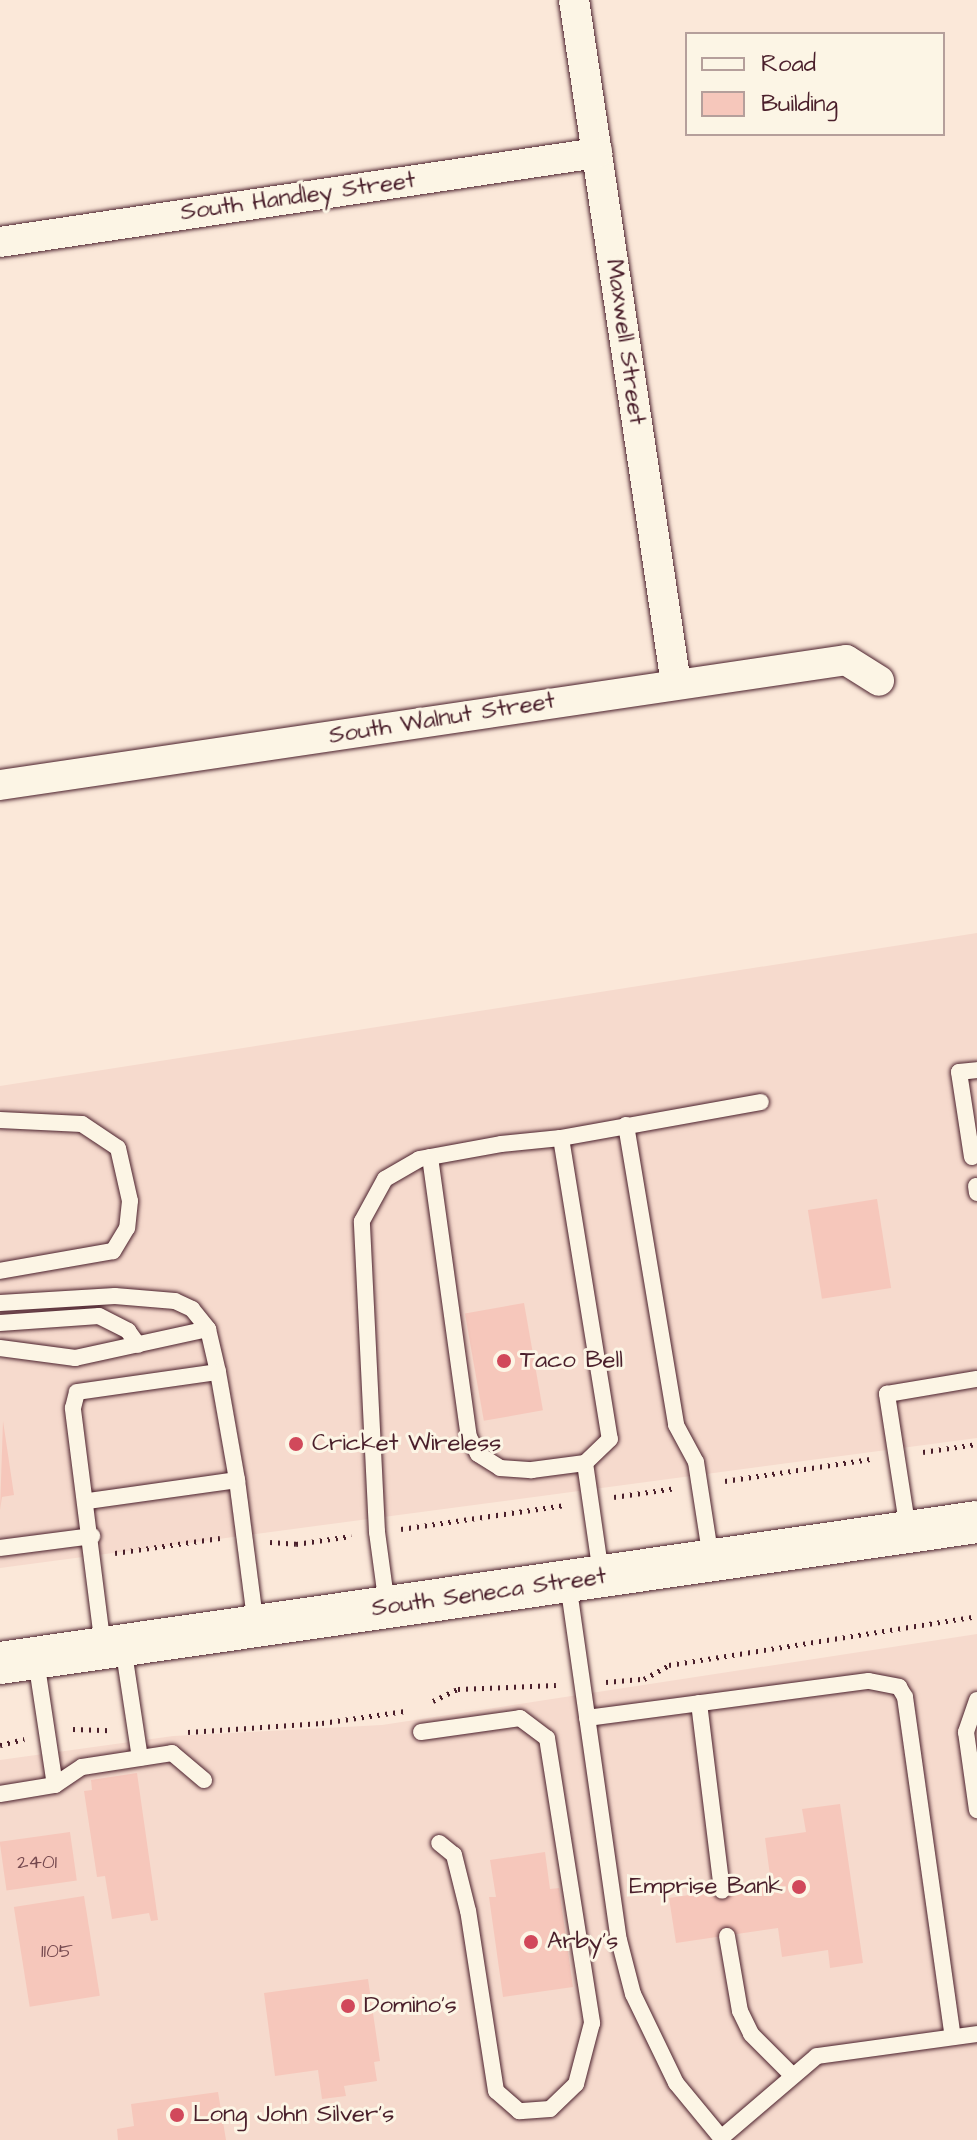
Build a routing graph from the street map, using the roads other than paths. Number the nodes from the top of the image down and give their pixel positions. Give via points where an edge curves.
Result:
1 (574, 0) edge
2 (597, 153) junction
3 (0, 242) edge
4 (879, 681) dead end
5 (676, 684) junction
6 (0, 785) edge
7 (977, 1070) edge
8 (761, 1102) dead end
9 (0, 1120) edge
10 (626, 1125) junction
11 (561, 1138) junction
12 (430, 1157) junction
13 (972, 1157) dead end
14 (976, 1186) edge
15 (977, 1193) edge
16 (0, 1271) edge
17 (0, 1303) edge
18 (0, 1323) edge
19 (208, 1329) junction
20 (138, 1345) junction
21 (0, 1348) edge
22 (218, 1372) junction
23 (977, 1379) edge
24 (585, 1463) junction
25 (237, 1480) junction
26 (88, 1501) junction
27 (977, 1522) edge
28 (908, 1530) junction
29 (92, 1536) junction
30 (0, 1548) edge
31 (711, 1561) junction
32 (585, 1579) junction
33 (387, 1608) junction
34 (256, 1627) junction
35 (113, 1647) junction
36 (18, 1660) edge
37 (977, 1700) edge
38 (699, 1703) junction
39 (587, 1718) junction
40 (421, 1732) dead end
41 (140, 1758) junction
42 (204, 1780) dead end
43 (55, 1785) junction
44 (0, 1794) edge
45 (977, 1810) edge
46 (439, 1843) dead end
47 (722, 1891) dead end
48 (727, 1936) dead end
49 (977, 2034) edge
50 (953, 2037) junction
51 (793, 2076) junction
52 (722, 2139) edge

1 - 2 street, Maxwell Street
2 - 3 street, South Handley Street
2 - 5 street, Maxwell Street
4 - 5 street, South Walnut Street via 846,660
5 - 6 street, South Walnut Street
7 - 13 lane via 959,1072
8 - 10 lane
9 - 16 lane via 82,1124 118,1148 130,1201 127,1228 113,1251
10 - 11 lane
10 - 31 lane via 676,1425 696,1462
11 - 12 lane
11 - 24 lane via 610,1439
12 - 24 lane via 469,1437 478,1454 500,1468
12 - 33 lane via 385,1179 362,1221 377,1532
14 - 15 lane
17 - 19 lane via 115,1296 175,1301 192,1309
18 - 20 lane via 99,1316 128,1331
19 - 20 lane
19 - 22 lane
20 - 21 lane via 75,1358
22 - 25 lane
22 - 26 lane via 77,1392 73,1408
23 - 28 lane via 887,1394
24 - 32 lane via 590,1501
25 - 26 lane
25 - 34 lane
26 - 29 lane
27 - 28 street, South Seneca Street
28 - 31 street, South Seneca Street
29 - 30 lane
29 - 35 lane
31 - 32 street, South Seneca Street
32 - 33 street, South Seneca Street
32 - 39 lane via 582,1683
33 - 34 street, South Seneca Street
34 - 35 street, South Seneca Street
35 - 36 street, South Seneca Street
35 - 41 lane
36 - 43 lane via 47,1734
37 - 45 lane via 966,1732
38 - 39 lane
38 - 47 lane
38 - 50 lane via 869,1681 899,1687 905,1697
39 - 52 lane via 619,1940 633,1994 676,2083
40 - 46 lane via 520,1718 547,1738 592,2023 576,2084 550,2109 519,2111 496,2091 468,1911 454,1855
41 - 42 lane via 172,1753
41 - 43 lane via 82,1767
43 - 44 lane
48 - 51 lane via 740,2011 751,2034
49 - 50 lane
50 - 51 lane via 817,2056
51 - 52 lane

